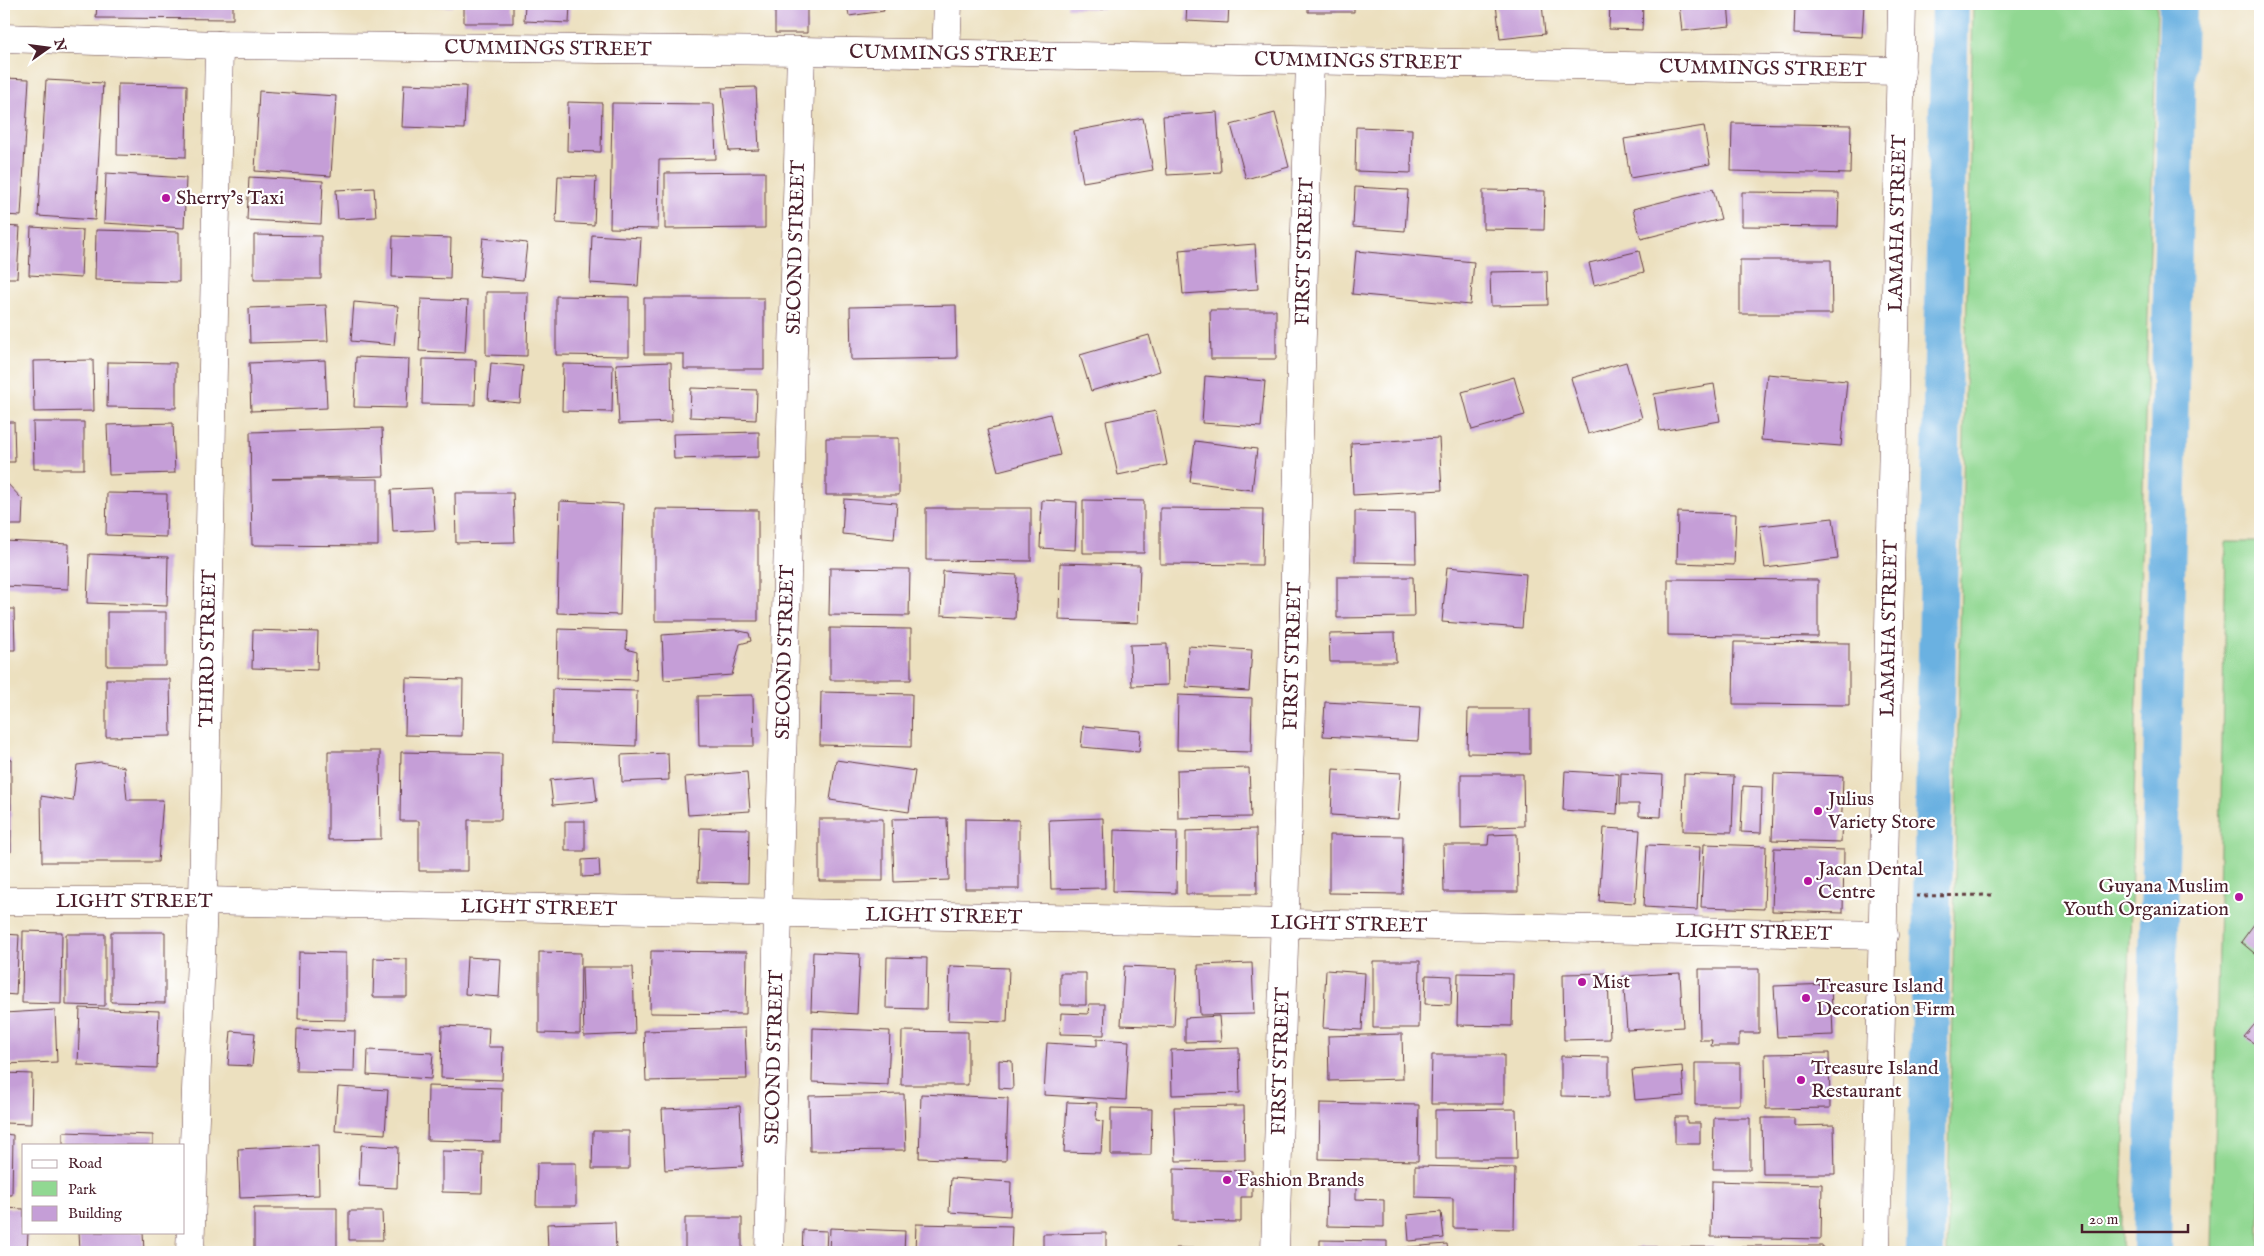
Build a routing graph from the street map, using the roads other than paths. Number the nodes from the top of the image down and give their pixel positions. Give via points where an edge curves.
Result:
1 (948, 4) edge
2 (1902, 4) edge
3 (4, 38) edge
4 (219, 45) junction
5 (801, 51) junction
6 (946, 54) junction
7 (1310, 61) junction
8 (1901, 71) junction
9 (4, 901) edge
10 (203, 901) junction
11 (778, 913) junction
12 (1284, 923) junction
13 (1884, 935) junction
14 (190, 1252) edge
15 (769, 1252) edge
16 (1275, 1252) edge
17 (1876, 1252) edge

1 - 6 street
2 - 8 street, LAMAHA STREET
3 - 4 street, CUMMINGS STREET
4 - 5 street, CUMMINGS STREET
4 - 10 street, THIRD STREET
5 - 6 street, CUMMINGS STREET
5 - 11 street, SECOND STREET
6 - 7 street, CUMMINGS STREET
7 - 8 street, CUMMINGS STREET
7 - 12 street, FIRST STREET
8 - 13 street, LAMAHA STREET
9 - 10 street, LIGHT STREET
10 - 11 street, LIGHT STREET
10 - 14 street, THIRD STREET
11 - 12 street, LIGHT STREET
11 - 15 street, SECOND STREET
12 - 13 street, LIGHT STREET
12 - 16 street, FIRST STREET
13 - 17 street, LAMAHA STREET

